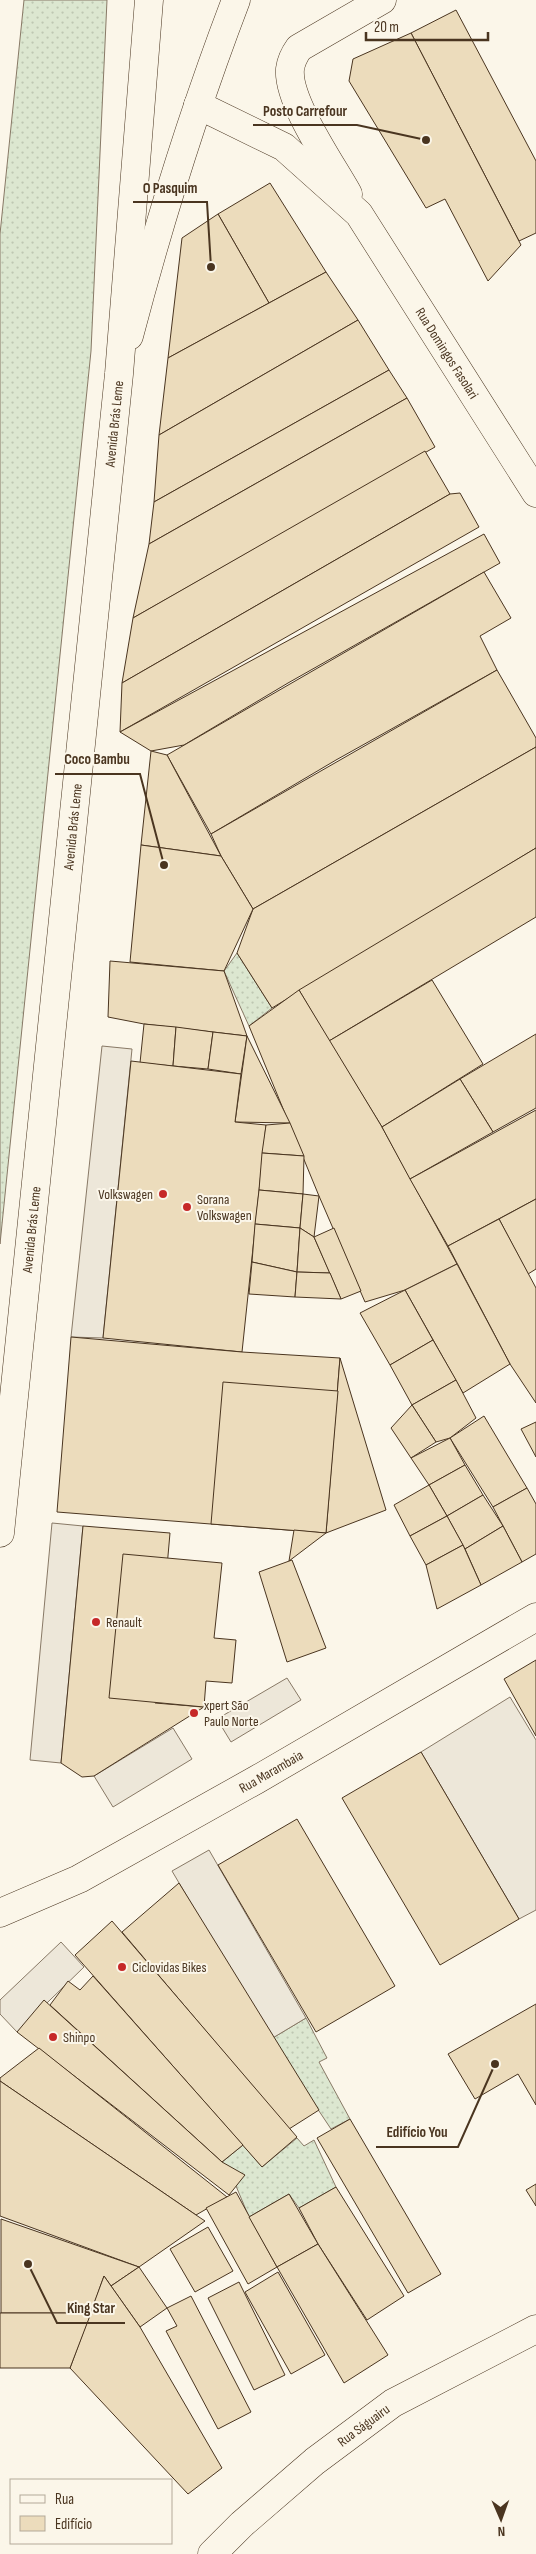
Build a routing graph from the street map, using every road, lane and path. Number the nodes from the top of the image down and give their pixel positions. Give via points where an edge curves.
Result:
1 (148, 0) edge
2 (236, 0) edge
3 (382, 0) edge
4 (198, 105) junction
5 (359, 214) junction
6 (119, 374) junction
7 (536, 493) edge
8 (0, 1534) edge
9 (536, 1618) edge
10 (0, 1913) edge
11 (536, 2329) edge
12 (212, 2554) edge

1 - 6 street, Avenida Brás Leme
2 - 4 street
3 - 5 street, Rua Domingos Fasolari via 299,48 292,57 290,70 299,106
4 - 5 street, Rua Domingos Fasolari via 284,147
4 - 6 street via 152,249
5 - 7 street, Rua Domingos Fasolari
6 - 8 street, Avenida Brás Leme
9 - 10 street, Rua Marambaia via 79,1879
11 - 12 street, Rua Ságuairu via 393,2403 315,2461

